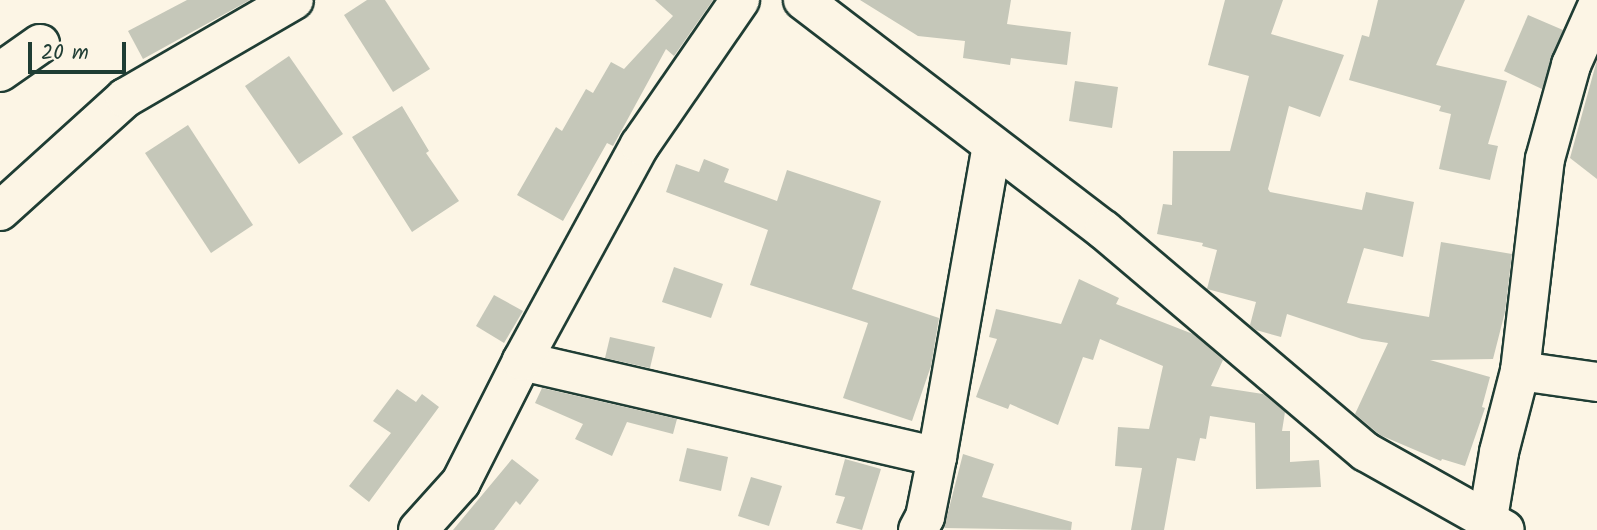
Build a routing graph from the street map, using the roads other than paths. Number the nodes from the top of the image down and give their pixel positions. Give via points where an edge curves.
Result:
1 (294, 0) edge
2 (740, 0) edge
3 (803, 0) edge
4 (1597, 7) edge
5 (0, 37) edge
6 (0, 72) edge
7 (992, 146) junction
8 (0, 211) edge
9 (522, 361) junction
10 (1520, 371) junction
11 (1597, 382) edge
12 (937, 457) junction
13 (1493, 527) edge
14 (418, 530) edge
15 (918, 530) edge

1 - 8 street via 125,98
2 - 9 street via 640,145
3 - 7 street
4 - 10 street via 1571,65 1545,159
5 - 6 street via 40,44
7 - 12 street
7 - 13 street via 1104,230 1366,453
9 - 12 street
9 - 14 street via 461,482
10 - 11 street
10 - 13 street via 1499,453
12 - 15 street

